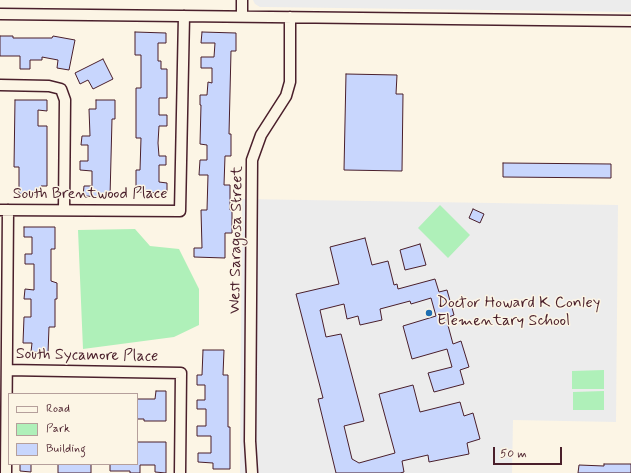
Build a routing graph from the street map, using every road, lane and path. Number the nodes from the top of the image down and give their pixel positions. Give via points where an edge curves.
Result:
1 (242, 0) edge
2 (0, 14) edge
3 (184, 16) junction
4 (242, 16) junction
5 (290, 17) junction
6 (631, 21) edge
7 (0, 85) edge
8 (4, 210) edge
9 (64, 210) junction
10 (7, 370) junction
11 (6, 473) edge
12 (180, 473) edge
13 (252, 473) edge

1 - 4 street
2 - 3 street
3 - 4 street
3 - 9 street, South Brentwood Place via 180,211
4 - 5 street
5 - 6 street
5 - 13 street, West Saragosa Street via 290,82 286,96 261,135 252,160
7 - 9 street via 49,86 61,89 65,100
8 - 9 street, South Brentwood Place
8 - 10 street
10 - 11 street
10 - 12 street, South Sycamore Place via 181,373

